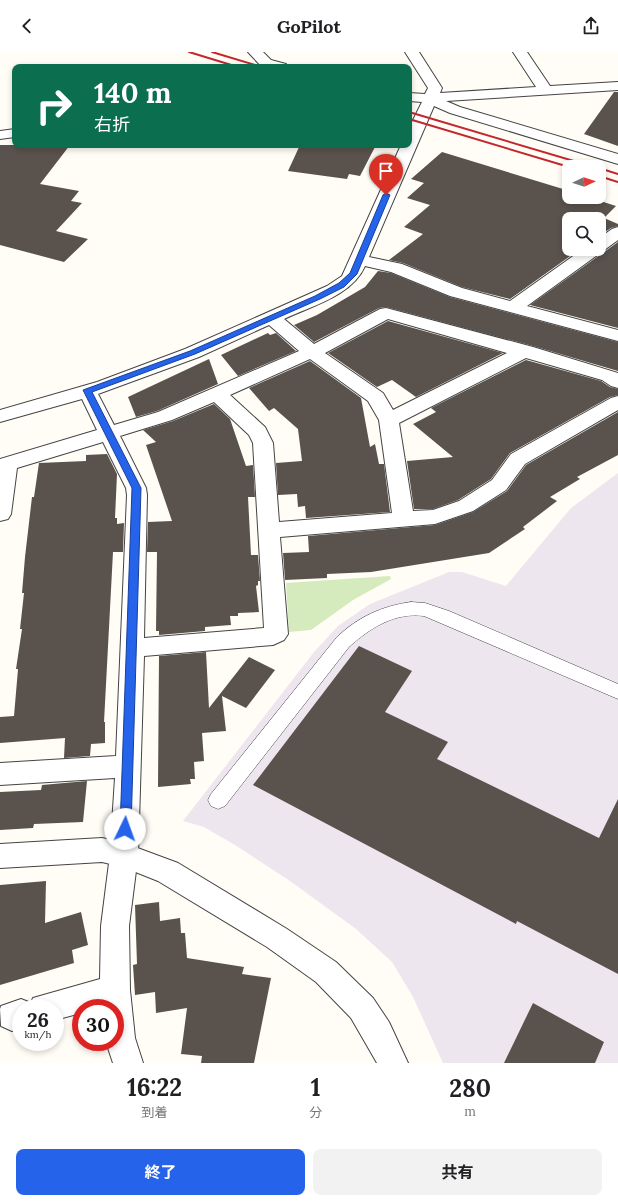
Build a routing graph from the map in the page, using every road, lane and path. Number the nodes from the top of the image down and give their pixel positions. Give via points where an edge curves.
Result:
1 (255, 52) edge
2 (412, 52) edge
3 (520, 52) edge
4 (270, 64) edge
5 (618, 86) edge
6 (546, 91) junction
7 (412, 97) edge
8 (429, 98) junction
9 (12, 133) edge
10 (0, 135) edge
11 (412, 137) edge
12 (407, 148) edge
13 (618, 159) edge
14 (618, 232) edge
15 (606, 241) edge
16 (585, 256) edge
17 (358, 260) junction
18 (514, 308) junction
19 (272, 318) junction
20 (618, 336) edge
21 (526, 351) junction
22 (312, 352) junction
23 (618, 382) edge
24 (87, 390) junction
25 (217, 394) junction
26 (618, 402) edge
27 (0, 416) edge
28 (389, 420) junction
29 (108, 432) junction
30 (4, 465) edge
31 (0, 514) edge
32 (404, 520) junction
33 (270, 530) junction
34 (131, 648) junction
35 (618, 692) edge
36 (128, 766) junction
37 (0, 774) edge
38 (218, 800) dead end
39 (124, 855) junction
40 (0, 856) edge
41 (115, 990) junction
42 (64, 1003) edge
43 (128, 1063) edge
44 (393, 1063) edge

1 - 4 street
2 - 8 street via 435,88
3 - 6 street
5 - 6 street
6 - 8 street
7 - 8 street
8 - 11 street
8 - 13 street via 455,110
9 - 10 street
12 - 17 street
14 - 15 street
16 - 18 street
17 - 18 street via 396,268 456,292
17 - 19 street via 353,274 342,285
18 - 20 street
19 - 22 street
19 - 24 street via 192,353
21 - 22 street via 386,313
21 - 23 street via 609,376
21 - 28 street
22 - 25 street
22 - 28 street via 376,397
24 - 27 street
24 - 29 street
25 - 29 street via 165,416
25 - 33 street via 258,432 263,443
26 - 32 street via 518,459 499,485 466,506 435,516
28 - 32 street
29 - 30 street
29 - 34 street via 136,488
30 - 31 street
32 - 33 street
33 - 34 street via 276,634
34 - 36 street
35 - 38 lane via 485,633 423,609 389,612 357,628 343,642
36 - 37 street
36 - 39 street
39 - 40 street via 102,850
39 - 41 street via 115,926
39 - 44 street via 168,872 314,963 344,988 362,1008
41 - 42 street
41 - 43 street via 120,1038

